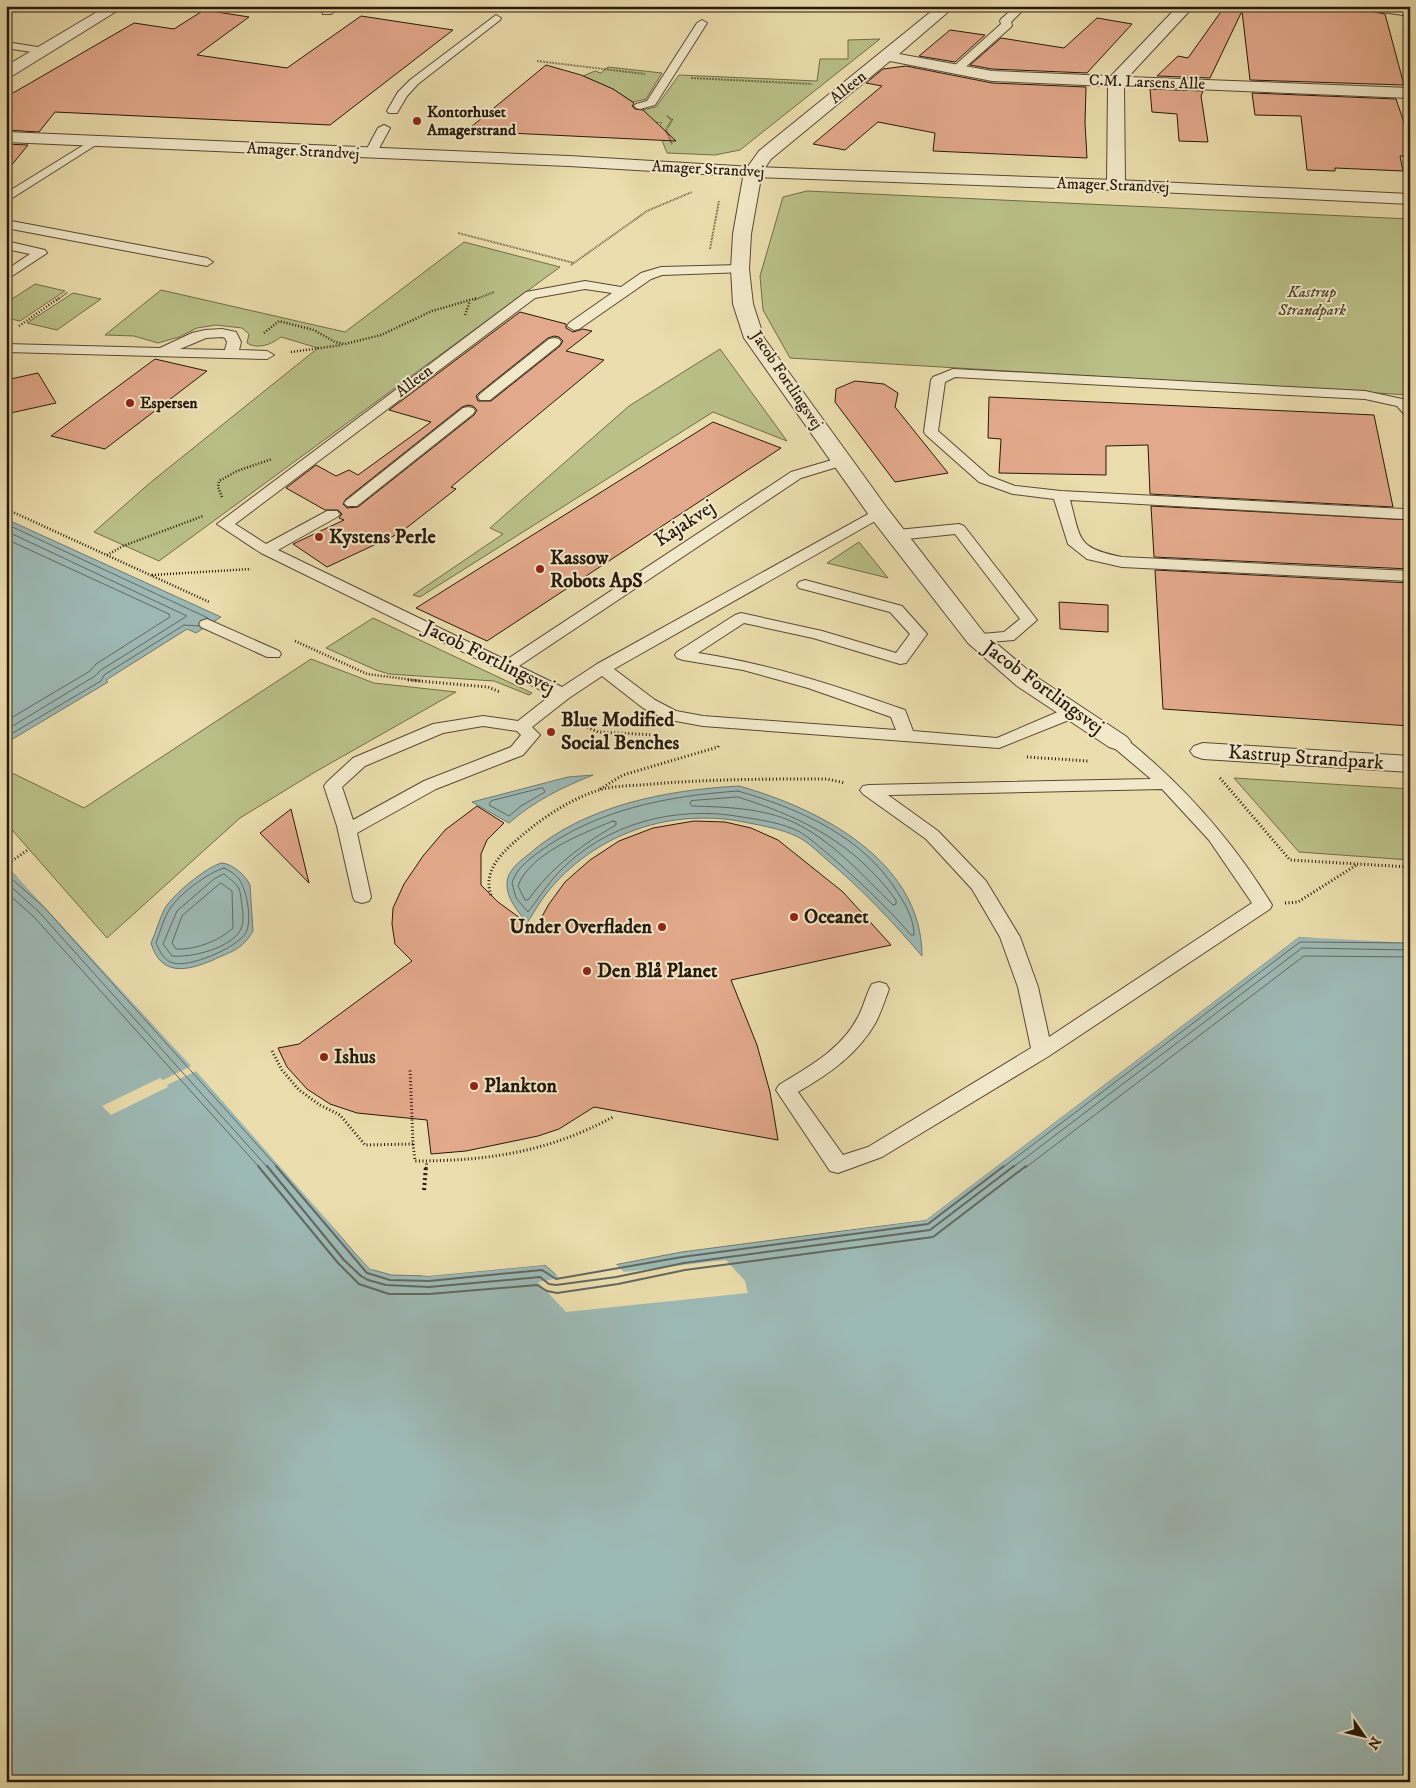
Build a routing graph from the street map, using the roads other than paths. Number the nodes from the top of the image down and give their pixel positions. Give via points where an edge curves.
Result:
1 (118, 6) edge
2 (948, 6) edge
3 (1022, 6) edge
4 (1187, 6) edge
5 (1375, 6) edge
6 (1410, 11) edge
7 (496, 18) dead end
8 (702, 23) dead end
9 (6, 45) edge
10 (44, 50) junction
11 (887, 56) junction
12 (957, 69) junction
13 (6, 73) edge
14 (1116, 80) junction
15 (1410, 93) edge
16 (646, 104) road end
17 (393, 111) dead end
18 (384, 128) dead end
19 (6, 137) edge
20 (95, 141) junction
21 (370, 154) junction
22 (753, 172) junction
23 (1116, 185) junction
24 (6, 198) edge
25 (1410, 199) edge
26 (6, 224) edge
27 (6, 245) edge
28 (207, 262) dead end
29 (740, 268) junction
30 (6, 276) edge
31 (621, 291) junction
32 (574, 326) dead end
33 (554, 342) dead end
34 (6, 348) edge
35 (162, 353) junction
36 (233, 354) junction
37 (267, 355) road end
38 (485, 397) dead end
39 (468, 411) dead end
40 (1410, 412) edge
41 (842, 461) junction
42 (1061, 495) junction
43 (352, 503) dead end
44 (879, 512) junction
45 (332, 514) dead end
46 (1404, 514) dead end
47 (225, 524) joint
48 (897, 536) junction
49 (266, 550) junction
50 (1410, 576) edge
51 (805, 585) dead end
52 (207, 624) dead end
53 (976, 638) junction
54 (273, 654) dead end
55 (506, 667) junction
56 (603, 668) junction
57 (563, 694) junction
58 (1073, 712) junction
59 (522, 727) junction
60 (906, 736) junction
61 (1118, 742) joint
62 (1203, 751) dead end
63 (1410, 764) edge
64 (1167, 784) junction
65 (347, 831) junction
66 (362, 897) dead end
67 (879, 989) dead end
68 (1042, 1051) junction

1 - 10 street
2 - 11 street, Alleen
3 - 12 lane via 1005,21 1007,26
4 - 14 street
5 - 6 street
7 - 17 lane via 414,82 402,94
8 - 16 lane
9 - 10 lane
10 - 13 street
11 - 12 street, C.M. Larsens Alle
11 - 22 street, Alleen via 765,155
12 - 14 street, C.M. Larsens Alle via 992,76
14 - 15 street, C.M. Larsens Alle
14 - 23 street
18 - 21 lane
19 - 20 street, Amager Strandvej
20 - 21 street, Amager Strandvej
20 - 24 lane
21 - 22 street, Amager Strandvej
22 - 23 street, Amager Strandvej
22 - 29 street, Jacob Fortlingsvej via 742,234
23 - 25 street, Amager Strandvej
26 - 28 lane
27 - 30 lane via 41,253
29 - 31 lane via 661,271
29 - 41 street, Jacob Fortlingsvej via 743,304 754,338
31 - 32 lane
31 - 47 lane, Alleen via 585,285 531,295
33 - 38 lane
34 - 35 lane
35 - 36 lane
35 - 36 lane via 194,337 219,332 230,335 234,342
36 - 37 lane
39 - 43 lane
40 - 42 lane via 1402,403 1365,395 953,373 938,380 931,432 984,479 1013,490
41 - 44 street, Jacob Fortlingsvej
41 - 55 lane, Kajakvej via 796,475
42 - 46 lane
42 - 50 lane via 1073,541 1092,556 1122,562
44 - 48 street, Jacob Fortlingsvej
44 - 56 lane, Jacob Fortlingsvej
45 - 49 lane
47 - 49 lane, Jacob Fortlingsvej
48 - 53 street, Jacob Fortlingsvej
48 - 53 lane via 959,529 1029,620 1008,637
49 - 55 lane, Jacob Fortlingsvej
51 - 60 lane via 896,609 919,634 900,659 816,634 740,618 683,655 744,665 899,714
52 - 54 lane
53 - 58 street, Jacob Fortlingsvej via 1026,680
55 - 57 lane, Jacob Fortlingsvej
56 - 57 lane, Jacob Fortlingsvej
56 - 60 lane via 648,704 671,715 703,721
57 - 59 lane
58 - 60 lane via 999,743
58 - 61 street, Jacob Fortlingsvej
59 - 65 lane via 531,735 517,751 430,785
59 - 65 lane via 483,721 439,728 359,762 333,786
61 - 64 lane
62 - 63 street, Kastrup Strandpark
64 - 68 lane via 1211,829 1243,871 1263,905
64 - 68 lane via 869,790 932,835 979,885 1010,937 1028,987
65 - 66 lane
67 - 68 lane via 867,1020 844,1050 823,1068 786,1090 838,1165 875,1152

